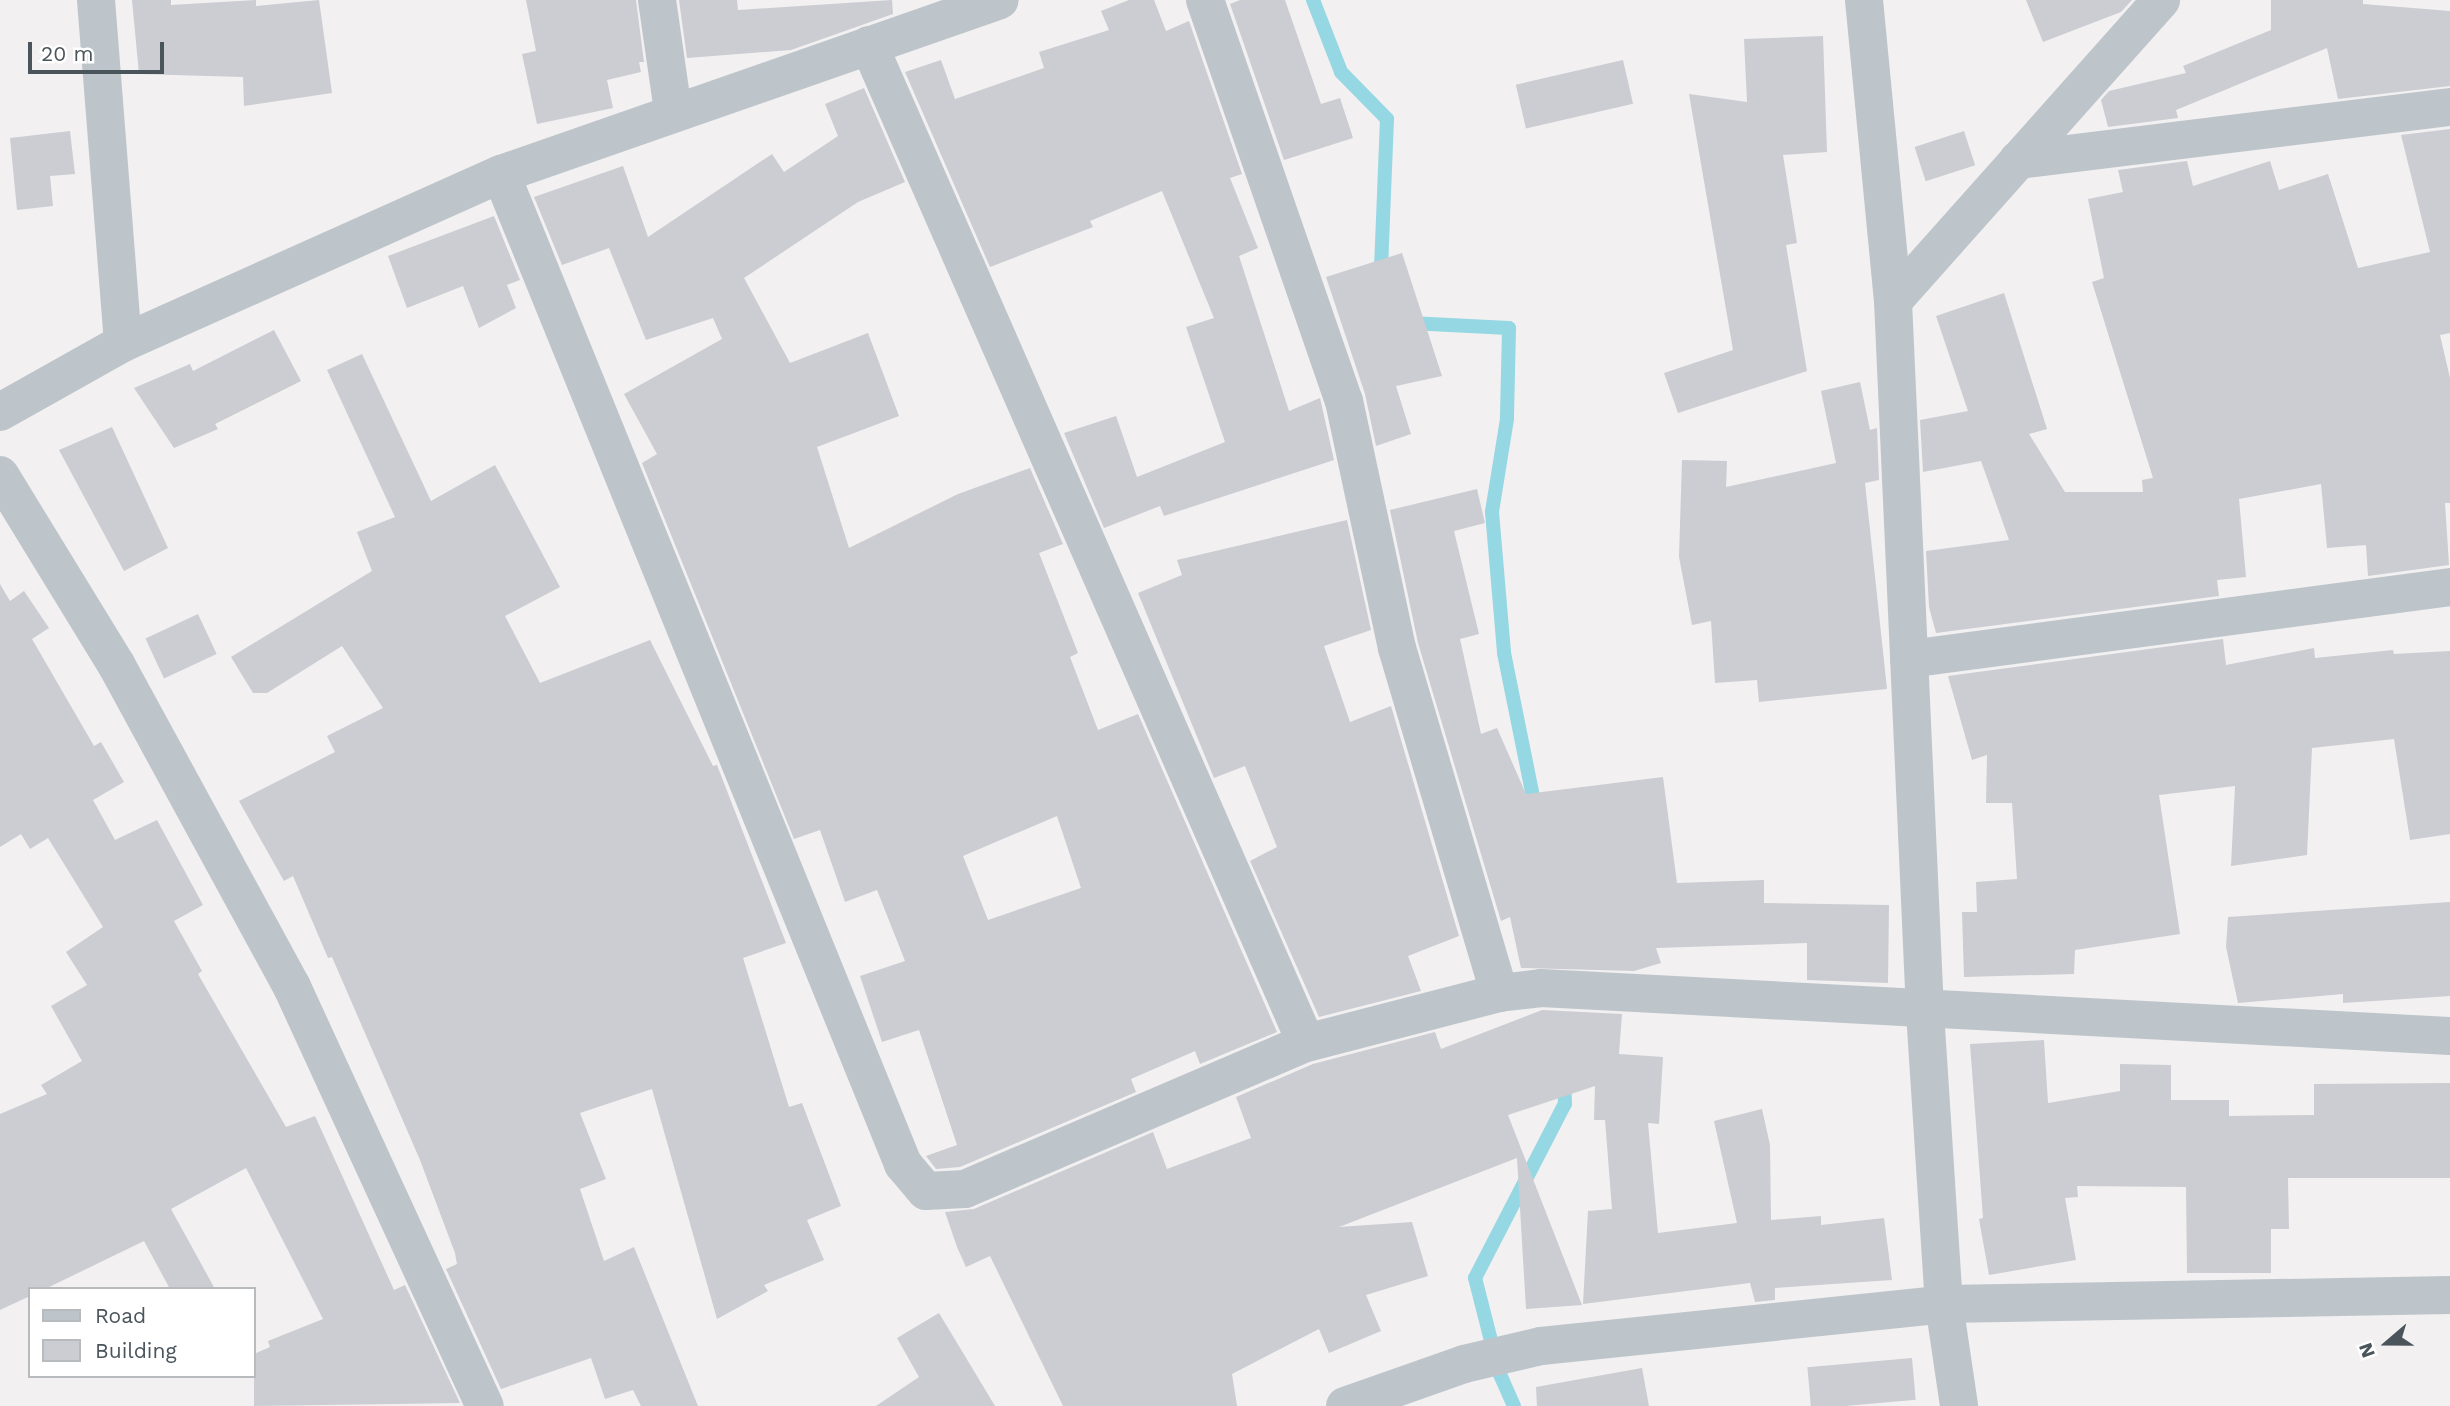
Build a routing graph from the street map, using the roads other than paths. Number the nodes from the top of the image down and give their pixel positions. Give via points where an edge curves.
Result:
1 (96, 0) edge
2 (657, 0) edge
3 (1000, 0) edge
4 (1205, 0) edge
5 (1864, 0) edge
6 (2161, 0) edge
7 (869, 45) junction
8 (2450, 107) edge
9 (673, 111) junction
10 (2018, 160) junction
11 (502, 174) junction
12 (1893, 301) junction
13 (123, 343) junction
14 (0, 412) edge
15 (0, 475) edge
16 (2450, 587) edge
17 (1909, 659) junction
18 (1499, 993) junction
19 (1925, 1012) junction
20 (2450, 1036) edge
21 (1306, 1043) junction
22 (2450, 1295) edge
23 (1944, 1304) junction
24 (485, 1406) edge
25 (1345, 1406) edge
26 (1959, 1406) edge

1 - 13 street
2 - 9 street
3 - 7 street
4 - 18 street via 1344,401 1397,648
5 - 12 street
6 - 10 street
7 - 9 street
7 - 21 street
8 - 10 street
9 - 11 street
10 - 12 street
11 - 13 street
11 - 21 street via 903,1164 926,1191 965,1189
12 - 17 street
13 - 14 street
15 - 24 street via 117,666 292,987
16 - 17 street
17 - 19 street
18 - 19 street via 1594,989
18 - 21 street
19 - 20 street
19 - 23 street
22 - 23 street
23 - 25 street via 1541,1346 1464,1364
23 - 26 street

